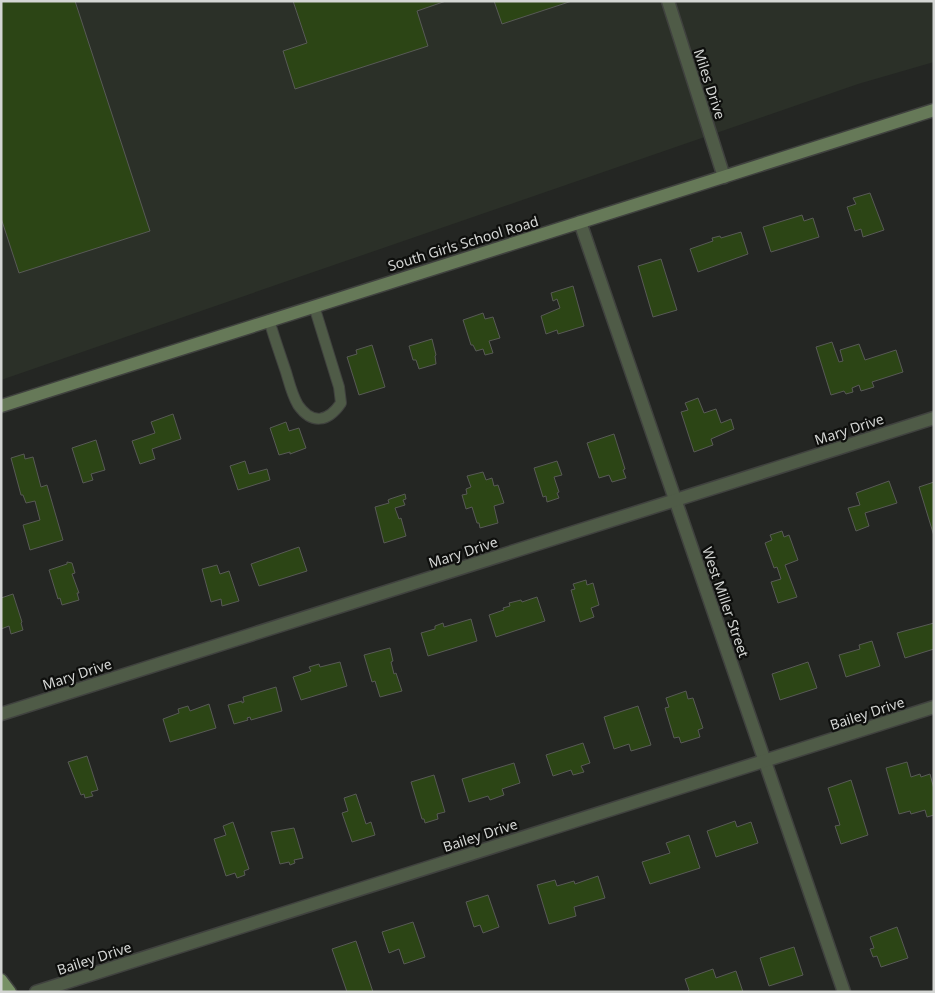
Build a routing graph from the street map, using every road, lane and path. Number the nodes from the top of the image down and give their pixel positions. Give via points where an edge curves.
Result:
1 (668, 1) edge
2 (934, 110) edge
3 (724, 177) junction
4 (580, 222) junction
5 (314, 306) junction
6 (269, 320) junction
7 (1, 406) edge
8 (934, 418) edge
9 (676, 500) junction
10 (934, 707) edge
11 (1, 714) edge
12 (765, 761) junction
13 (1, 980) edge
14 (10, 992) edge
15 (36, 992) edge
16 (844, 992) edge

1 - 3 street, Miles Drive
2 - 3 main road, South Girls School Road
3 - 4 main road, South Girls School Road
4 - 5 main road, South Girls School Road
4 - 9 street, West Miller Street
5 - 6 main road, South Girls School Road
5 - 6 lane via 339,387 341,403 329,417 314,418 298,404
6 - 7 main road, South Girls School Road
8 - 9 street, Mary Drive
9 - 11 street, Mary Drive
9 - 12 street, West Miller Street
10 - 12 street, Bailey Drive
12 - 15 street, Bailey Drive
12 - 16 street, West Miller Street
13 - 14 main road

